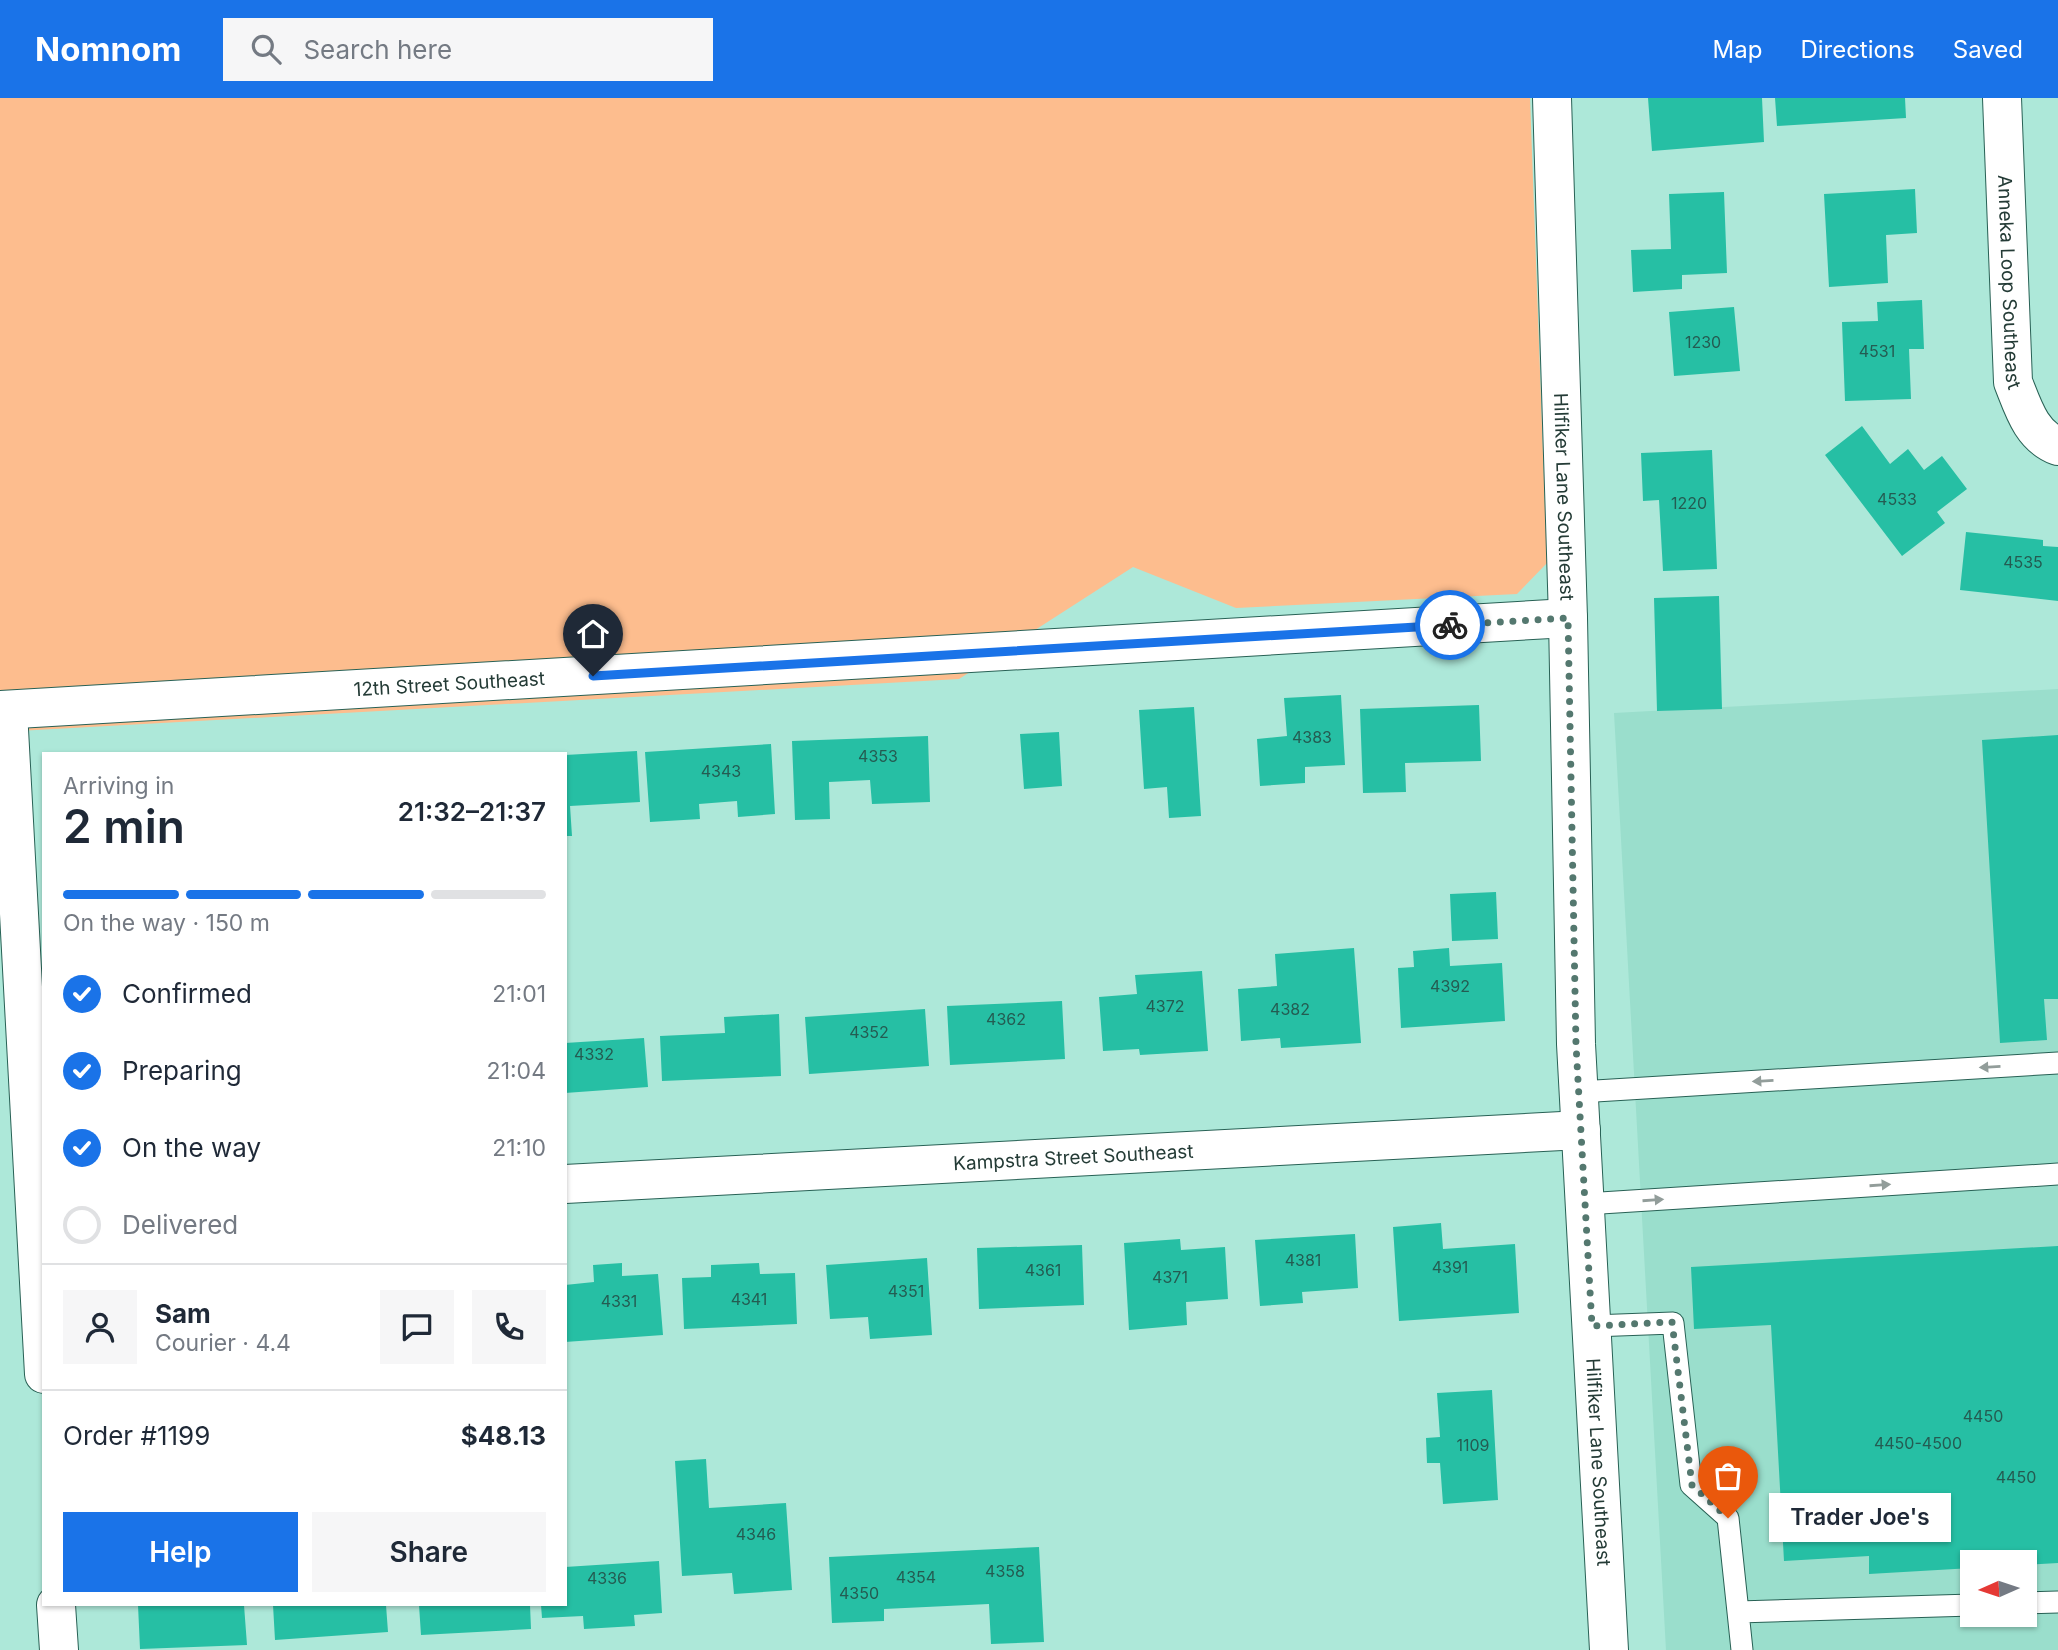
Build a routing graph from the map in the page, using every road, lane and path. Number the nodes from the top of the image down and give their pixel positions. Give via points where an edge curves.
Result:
1 (1552, 98) edge
2 (2002, 98) edge
3 (2058, 446) edge
4 (1568, 618) junction
5 (4, 710) edge
6 (2058, 1063) edge
7 (1579, 1092) junction
8 (1581, 1130) junction
9 (2058, 1174) edge
10 (567, 1184) edge
11 (1585, 1204) junction
12 (39, 1212) edge
13 (42, 1309) edge
14 (1592, 1326) junction
15 (2058, 1602) edge
16 (2037, 1603) edge
17 (1960, 1605) edge
18 (56, 1606) edge
19 (1738, 1612) junction
20 (59, 1650) edge
21 (1609, 1650) edge
22 (1742, 1650) edge

1 - 4 street, Hilfiker Lane Southeast
2 - 3 street, Anneka Loop Southeast via 2013,382 2027,418 2047,442
4 - 5 street, 12th Street Southeast
4 - 7 street, Hilfiker Lane Southeast
5 - 12 street
6 -> 7 lane
7 - 8 street, Hilfiker Lane Southeast
8 - 10 street, Kampstra Street Southeast
8 - 11 street, Hilfiker Lane Southeast
11 -> 9 lane
11 - 14 street, Hilfiker Lane Southeast
12 - 13 street
14 - 19 lane via 1672,1322 1692,1485 1728,1518
14 - 21 street, Hilfiker Lane Southeast
15 - 16 lane
17 - 19 lane
18 - 20 street
19 - 22 lane

